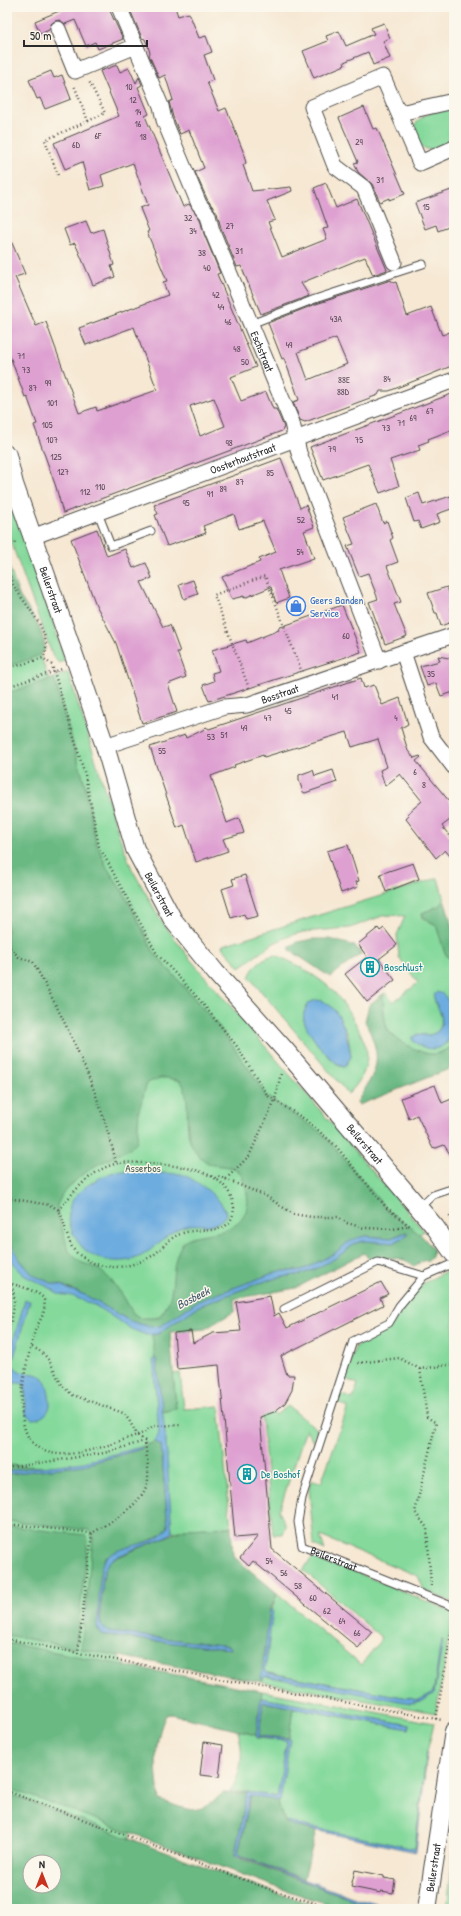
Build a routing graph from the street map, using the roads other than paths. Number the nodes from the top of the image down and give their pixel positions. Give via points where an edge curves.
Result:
1 (119, 7) edge
2 (58, 29) dead end
3 (136, 46) junction
4 (454, 101) edge
5 (400, 113) junction
6 (454, 148) edge
7 (394, 262) dead end
8 (423, 264) dead end
9 (251, 324) junction
10 (454, 380) edge
11 (296, 439) junction
12 (7, 455) edge
13 (98, 513) junction
14 (151, 530) dead end
15 (32, 537) junction
16 (454, 635) edge
17 (403, 652) junction
18 (379, 661) junction
19 (105, 746) junction
20 (454, 767) edge
21 (454, 1188) edge
22 (418, 1208) junction
23 (454, 1254) edge
24 (454, 1263) edge
25 (424, 1276) junction
26 (284, 1309) dead end
27 (454, 1608) edge
28 (454, 1731) edge
29 (428, 1909) edge

1 - 3 street, Eschstraat
2 - 3 street via 80,73
3 - 9 street, Eschstraat via 161,106 164,120 200,204 208,215 212,231
4 - 5 street
5 - 6 street via 420,164
5 - 7 street via 383,77 312,107 335,166 364,188
8 - 9 lane via 315,299
9 - 11 street, Eschstraat via 292,423
10 - 11 street, Oosterhoutstraat
11 - 13 street, Oosterhoutstraat
11 - 18 street, Eschstraat via 299,454
12 - 15 street, Beilerstraat
13 - 14 lane via 111,546
13 - 15 street, Oosterhoutstraat
15 - 19 street, Beilerstraat
16 - 17 street, Bosstraat
17 - 18 street, Bosstraat
17 - 20 street via 431,737
18 - 19 street, Bosstraat via 246,705 224,707
19 - 22 street, Beilerstraat via 135,850 173,920
21 - 22 lane via 433,1195
22 - 23 street, Beilerstraat
24 - 25 lane, Beilerstraat
25 - 26 lane via 378,1262
25 - 27 lane, Beilerstraat via 388,1323 353,1341 302,1498 298,1522 302,1546
28 - 29 street, Beilerstraat

